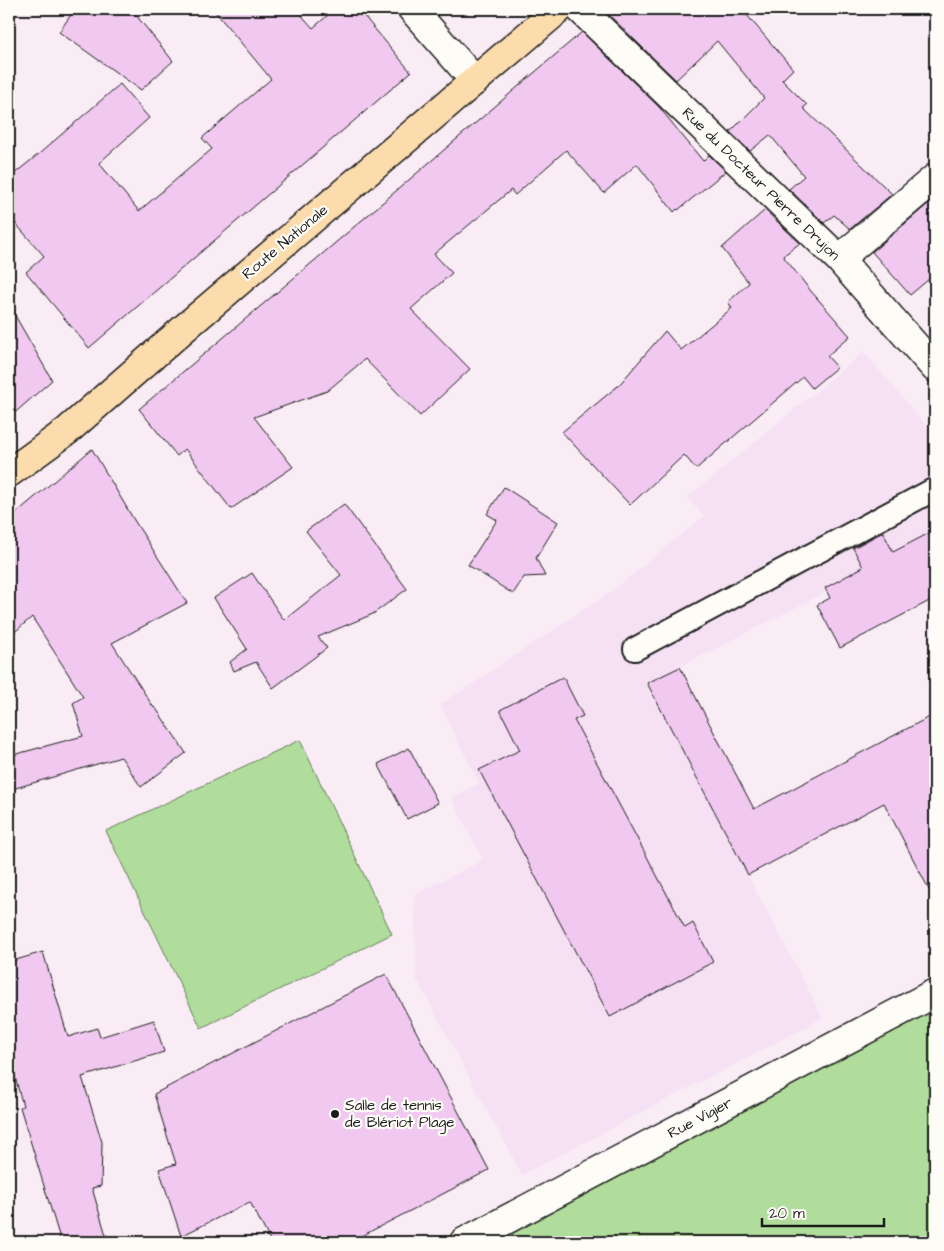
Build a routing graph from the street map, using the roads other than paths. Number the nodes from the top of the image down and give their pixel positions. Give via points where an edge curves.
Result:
1 (412, 9) edge
2 (559, 9) edge
3 (580, 9) edge
4 (475, 81) junction
5 (935, 178) edge
6 (839, 259) junction
7 (935, 368) edge
8 (9, 473) edge
9 (935, 489) edge
10 (635, 649) dead end
11 (935, 993) edge
12 (464, 1242) edge

1 - 4 street
2 - 4 main road, Route Nationale
3 - 6 street, Rue du Docteur Pierre Drujon
4 - 8 main road, Route Nationale via 66,430
5 - 6 street
6 - 7 street, Rue du Docteur Pierre Drujon
9 - 10 lane
11 - 12 street, Rue Vigier

